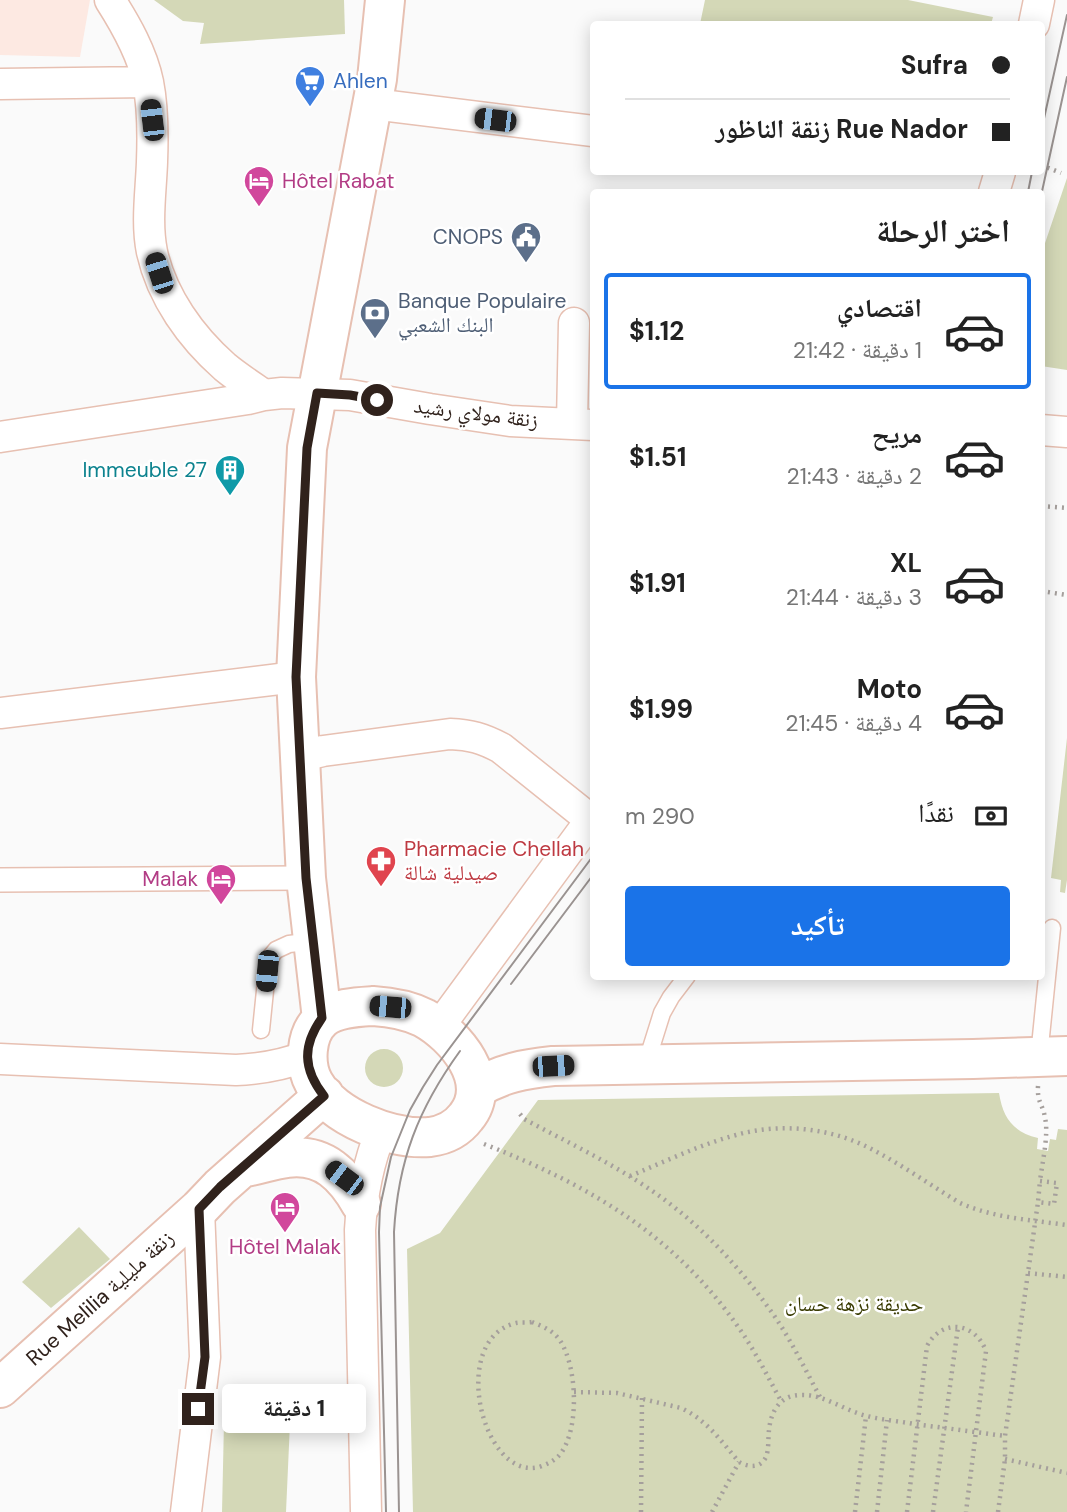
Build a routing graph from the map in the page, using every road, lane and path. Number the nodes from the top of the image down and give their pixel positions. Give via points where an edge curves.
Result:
1 (110, 0) edge
2 (385, 0) edge
3 (1039, 0) edge
4 (1035, 21) edge
5 (148, 82) junction
6 (0, 84) edge
7 (373, 104) junction
8 (590, 131) edge
9 (1045, 167) edge
10 (1061, 173) dead end
11 (574, 323) dead end
12 (317, 393) junction
13 (264, 395) junction
14 (582, 424) edge
15 (1045, 430) edge
16 (1067, 432) edge
17 (0, 437) edge
18 (1045, 506) edge
19 (1067, 508) edge
20 (1045, 592) edge
21 (1067, 595) edge
22 (296, 677) junction
23 (0, 713) edge
24 (301, 756) junction
25 (590, 817) edge
26 (590, 822) edge
27 (306, 878) junction
28 (0, 880) edge
29 (1052, 929) dead end
30 (314, 942) junction
31 (684, 980) edge
32 (322, 1018) junction
33 (438, 1028) junction
34 (261, 1030) dead end
35 (307, 1056) junction
36 (1053, 1056) edge
37 (0, 1059) edge
38 (646, 1064) junction
39 (476, 1088) junction
40 (324, 1096) junction
41 (520, 1114) dead end
42 (381, 1130) junction
43 (451, 1131) junction
44 (242, 1168) junction
45 (630, 1176) junction
46 (1040, 1181) junction
47 (1038, 1202) junction
48 (361, 1204) junction
49 (199, 1209) junction
50 (1035, 1221) junction
51 (1067, 1225) edge
52 (1028, 1273) junction
53 (1067, 1277) edge
54 (958, 1327) junction
55 (0, 1388) edge
56 (574, 1392) junction
57 (642, 1398) junction
58 (821, 1398) junction
59 (781, 1401) junction
60 (866, 1416) junction
61 (887, 1420) junction
62 (918, 1424) junction
63 (945, 1428) junction
64 (976, 1432) junction
65 (1005, 1436) junction
66 (1005, 1459) junction
67 (738, 1462) junction
68 (1067, 1473) edge
69 (186, 1512) edge
70 (366, 1512) edge
71 (640, 1512) edge
72 (712, 1512) edge
73 (855, 1512) edge
74 (877, 1512) edge
75 (907, 1512) edge
76 (933, 1512) edge
77 (966, 1512) edge
78 (998, 1512) edge

1 - 5 street via 137,49
2 - 7 street
3 - 4 street
5 - 6 street
5 - 13 street via 152,251 167,296 210,353
7 - 8 street
7 - 12 street
9 - 10 path
11 - 14 street
12 - 13 street, زنقة مولاي رشيد
12 - 14 street, زنقة مولاي رشيد via 510,421
12 - 22 street via 307,448
13 - 17 street, زنقة مولاي رشيد
15 - 16 street
18 - 19 path
20 - 21 path
22 - 23 street
22 - 24 street
24 - 25 street via 469,735 501,748
24 - 27 street
26 - 33 street
27 - 28 street
27 - 30 street
29 - 36 lane
30 - 32 street
30 - 34 lane via 289,944 271,956
31 - 38 lane via 662,1013
32 - 33 street via 373,1006 407,1011
32 - 35 street
33 - 39 street via 472,1068
35 - 37 street via 284,1065 236,1070
35 - 40 street via 309,1070
36 - 38 street
36 - 46 path via 1038,1100 1046,1119
38 - 39 street via 526,1069
39 - 43 street via 470,1113
40 - 42 street via 350,1117
40 - 44 street, Rue Melilia زنقة مليلية
41 - 45 path
42 - 43 street via 426,1137
42 - 48 street
43 - 59 path via 574,1183 657,1239 719,1301
44 - 48 street via 285,1158 319,1161 344,1178
44 - 49 street, Rue Melilia زنقة مليلية
45 - 50 path via 736,1135 784,1128 808,1130 877,1151 973,1209
45 - 58 path via 692,1222 722,1251 774,1315
46 - 47 path
46 - 47 path via 1057,1183 1054,1204
47 - 50 path
48 - 70 street
49 - 55 street, Rue Melilia زنقة مليلية
49 - 69 street via 205,1357
50 - 51 path
50 - 52 path
52 - 53 path
52 - 65 path
54 - 62 path via 936,1334 927,1346
54 - 63 path
54 - 64 path via 973,1332 986,1351
56 - 56 path via 572,1420 560,1455 533,1468 506,1457 480,1408 478,1379 491,1338 517,1323 532,1322 546,1328 565,1350
56 - 57 path
57 - 67 path via 681,1408 700,1419
57 - 71 path
58 - 59 path via 789,1396
58 - 60 path
59 - 67 path via 770,1419 766,1457 754,1466
60 - 61 path
60 - 73 path
61 - 62 path
61 - 74 path
62 - 63 path
62 - 75 path
63 - 64 path
63 - 76 path
64 - 65 path
64 - 77 path
65 - 66 path
66 - 68 path
66 - 78 path
67 - 72 path

